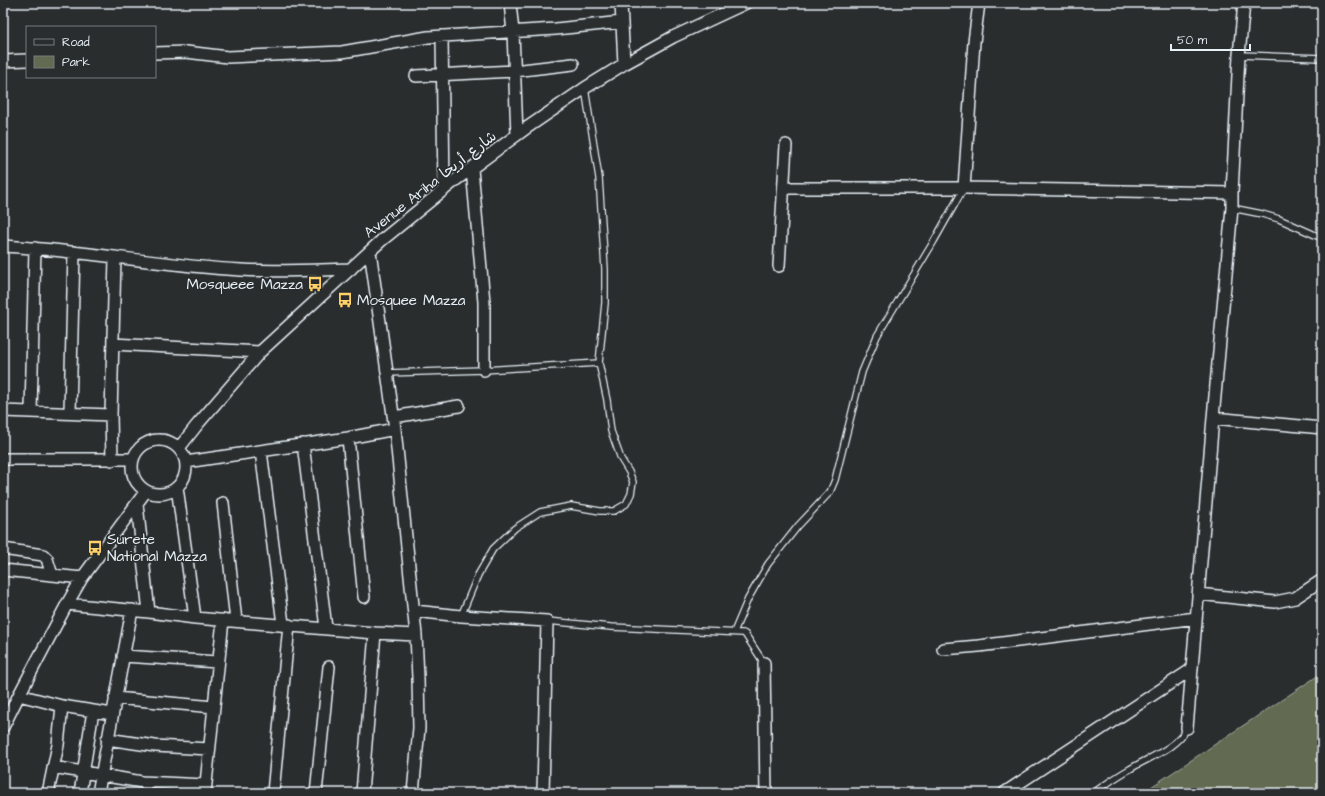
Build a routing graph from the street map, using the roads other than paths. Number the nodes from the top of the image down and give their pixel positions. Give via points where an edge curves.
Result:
1 (510, 3) edge
2 (621, 3) edge
3 (979, 3) edge
4 (1244, 3) edge
5 (742, 4) edge
6 (622, 22) junction
7 (512, 32) junction
8 (442, 36) junction
9 (156, 53) edge
10 (1239, 55) junction
11 (1322, 58) edge
12 (26, 60) edge
13 (3, 61) edge
14 (573, 64) dead end
15 (624, 64) junction
16 (514, 70) junction
17 (442, 75) junction
18 (416, 76) dead end
19 (585, 88) junction
20 (517, 135) junction
21 (786, 146) dead end
22 (472, 169) junction
23 (785, 188) junction
24 (964, 188) junction
25 (444, 190) junction
26 (1232, 193) junction
27 (1232, 208) junction
28 (1322, 238) edge
29 (3, 246) edge
30 (35, 248) junction
31 (370, 251) junction
32 (74, 252) junction
33 (115, 258) junction
34 (779, 266) dead end
35 (350, 269) junction
36 (113, 344) junction
37 (260, 352) junction
38 (599, 363) junction
39 (484, 370) junction
40 (387, 373) junction
41 (459, 406) dead end
42 (3, 410) edge
43 (31, 411) junction
44 (70, 412) junction
45 (111, 415) junction
46 (394, 417) junction
47 (1213, 418) junction
48 (1322, 428) edge
49 (395, 429) junction
50 (348, 438) junction
51 (304, 444) junction
52 (179, 448) junction
53 (261, 451) junction
54 (3, 459) edge
55 (133, 459) junction
56 (112, 460) junction
57 (186, 462) junction
58 (177, 488) junction
59 (146, 491) junction
60 (223, 503) dead end
61 (137, 504) junction
62 (3, 548) edge
63 (3, 570) edge
64 (52, 575) junction
65 (82, 578) junction
66 (1322, 580) edge
67 (1198, 594) junction
68 (364, 597) dead end
69 (67, 604) junction
70 (132, 610) junction
71 (414, 611) junction
72 (149, 612) junction
73 (461, 616) junction
74 (195, 618) junction
75 (1196, 618) junction
76 (223, 620) junction
77 (236, 621) junction
78 (547, 621) junction
79 (286, 625) junction
80 (326, 628) junction
81 (734, 632) junction
82 (375, 633) junction
83 (416, 636) junction
84 (943, 649) dead end
85 (123, 656) junction
86 (218, 662) junction
87 (764, 663) joint
88 (329, 667) dead end
89 (1192, 669) junction
90 (19, 695) junction
91 (115, 698) junction
92 (62, 706) junction
93 (214, 707) junction
94 (93, 711) junction
95 (112, 714) junction
96 (3, 727) edge
97 (1187, 728) joint
98 (89, 741) junction
99 (107, 742) junction
100 (209, 749) junction
101 (53, 767) junction
102 (84, 773) junction
103 (101, 775) junction
104 (205, 789) edge
105 (48, 793) edge
106 (80, 793) edge
107 (98, 793) edge
108 (273, 793) edge
109 (316, 793) edge
110 (362, 793) edge
111 (413, 793) edge
112 (543, 793) edge
113 (766, 793) edge
114 (1004, 793) edge
115 (1093, 793) edge

1 - 7 street
2 - 6 street
3 - 24 street
4 - 10 street
5 - 15 street, Avenue Ariha شارع أريحا
6 - 7 street
6 - 15 street
7 - 8 street
7 - 16 street
8 - 9 street via 342,52 228,57 186,52
8 - 17 street
10 - 11 lane
10 - 26 street
12 - 13 street
14 - 16 street
15 - 19 street, Avenue Ariha شارع أريحا
16 - 17 street
16 - 20 street
17 - 18 street
17 - 25 street
19 - 20 street, Avenue Ariha شارع أريحا
19 - 38 lane via 599,178 605,268 605,303
20 - 22 street, Avenue Ariha شارع أريحا
21 - 23 street
22 - 25 street, Avenue Ariha شارع أريحا
22 - 39 street via 484,302
23 - 24 street
23 - 34 street
24 - 26 street
24 - 81 lane via 877,336 862,372 830,492 798,526 768,564 748,599
25 - 31 street, Avenue Ariha شارع أريحا
26 - 27 street
27 - 28 lane via 1279,219
27 - 47 street
29 - 30 street
30 - 32 street
30 - 43 street
31 - 35 street, Avenue Ariha شارع أريحا
31 - 40 street
32 - 33 street
32 - 44 street
33 - 35 street via 282,272
33 - 36 street
35 - 37 street, Avenue Ariha شارع أريحا
36 - 37 street
36 - 45 street
37 - 52 street, Avenue Ariha شارع أريحا
38 - 39 lane
38 - 73 lane via 611,431 633,482 626,504 614,511 571,506 540,512 515,528 493,549 478,575
39 - 40 lane
40 - 46 street
41 - 46 street
42 - 43 street
43 - 44 street
44 - 45 street
45 - 56 street
46 - 49 street
47 - 48 street
47 - 67 street
49 - 50 street
49 - 71 street
50 - 51 street
50 - 68 street
51 - 53 street
51 - 80 street
52 - 55 street via 165,440 157,440 142,446
52 - 57 street
53 - 57 street
53 - 79 street
54 - 56 street
55 - 56 street
55 - 59 street via 132,474 135,481
57 - 58 street via 183,480
58 - 59 street via 162,494
58 - 74 street
59 - 61 street
60 - 77 street
61 - 65 street
61 - 72 street
62 - 64 street via 42,555 47,559
63 - 64 street
64 - 65 street
65 - 69 street
66 - 67 street via 1295,598 1275,602
67 - 75 street
69 - 70 street
69 - 90 street
70 - 72 street
70 - 85 street
71 - 73 street
71 - 83 street
72 - 74 street
73 - 78 street
74 - 76 street
75 - 84 street
75 - 89 street
76 - 77 street
76 - 86 street
77 - 79 street
78 - 81 lane via 611,627
78 - 112 street
79 - 80 street
79 - 108 street
80 - 82 street
81 - 87 lane via 745,634
82 - 83 street
82 - 110 street
83 - 111 street via 419,728
85 - 86 street
85 - 91 street
86 - 93 street
87 - 113 street
88 - 109 street
89 - 97 street
89 - 114 street
90 - 92 street
90 - 96 street
91 - 93 street
91 - 95 street
92 - 94 street
92 - 101 street
93 - 100 street
94 - 95 street
94 - 98 street
95 - 99 street
97 - 115 lane via 1184,735 1172,745
98 - 99 street
98 - 102 street
99 - 100 street
99 - 103 street
100 - 104 street
101 - 102 street
101 - 105 street
102 - 103 street
102 - 106 street
103 - 104 street
103 - 107 street

